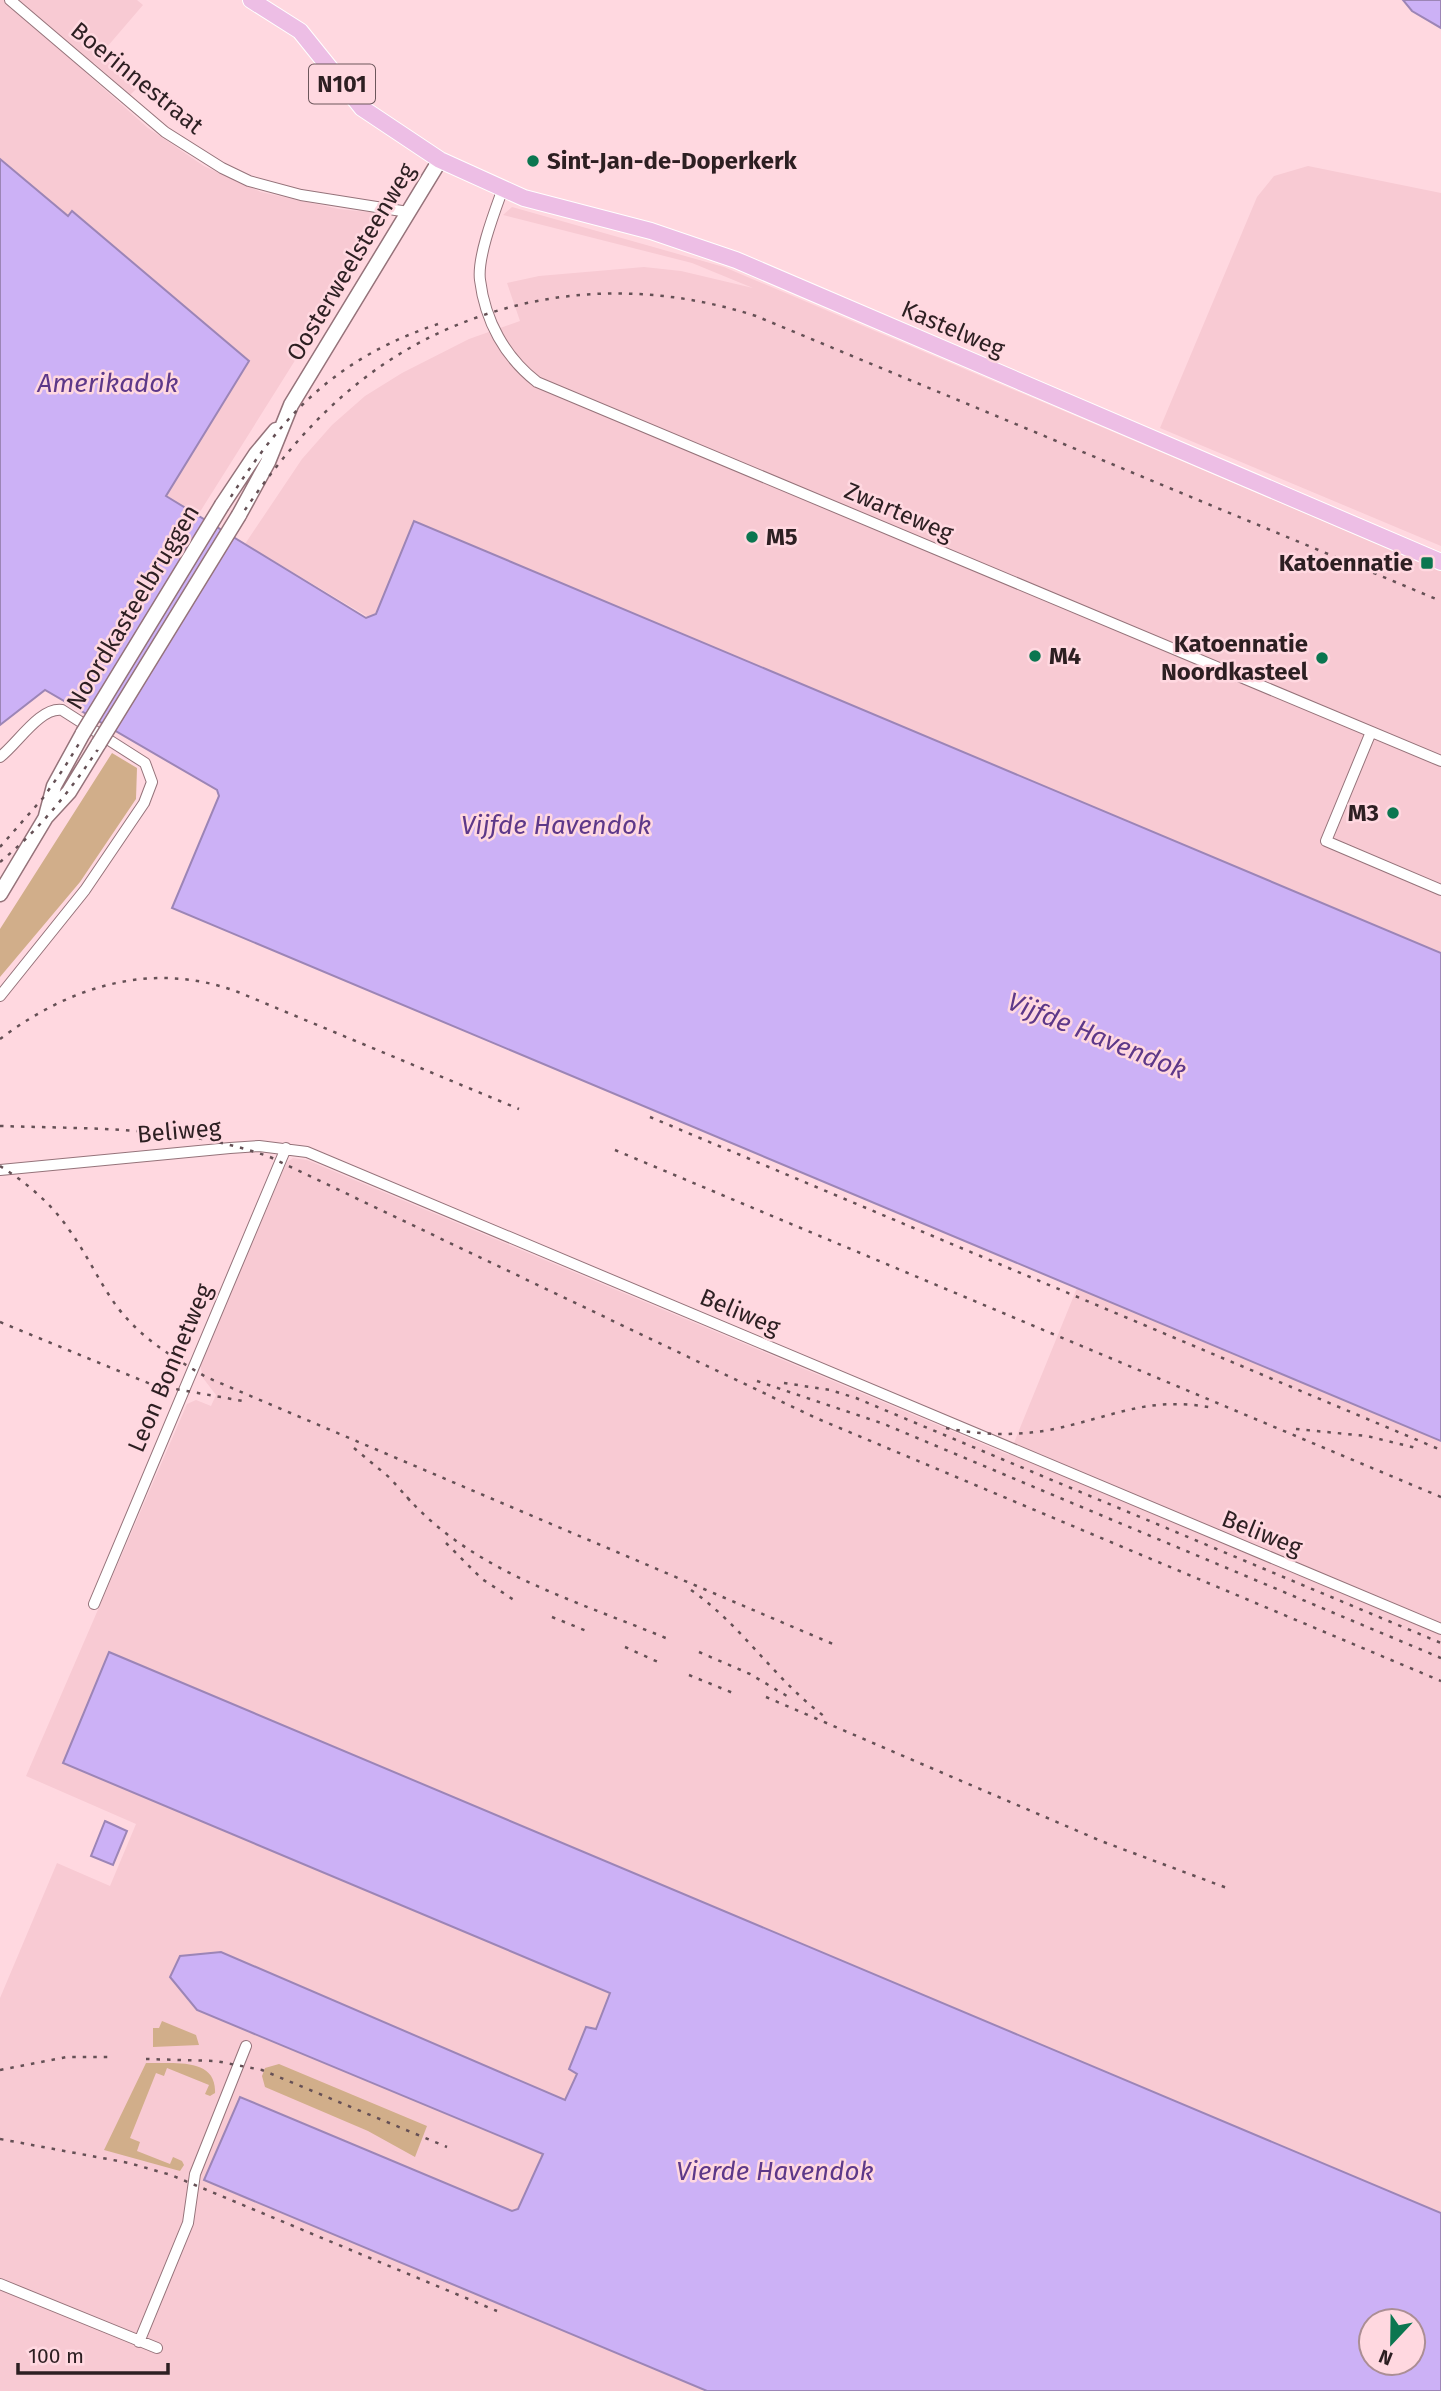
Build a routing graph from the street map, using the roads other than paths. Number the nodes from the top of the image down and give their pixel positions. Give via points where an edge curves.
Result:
1 (10, 0) edge
2 (251, 0) edge
3 (440, 160) junction
4 (502, 191) junction
5 (408, 212) junction
6 (282, 423) junction
7 (222, 505) joint
8 (239, 515) joint
9 (1441, 562) edge
10 (1371, 732) junction
11 (0, 757) edge
12 (1441, 761) edge
13 (46, 817) junction
14 (1441, 890) edge
15 (0, 894) edge
16 (0, 996) edge
17 (286, 1148) junction
18 (0, 1170) edge
19 (94, 1604) dead end
20 (1441, 1629) edge
21 (246, 2046) dead end
22 (0, 2284) edge
23 (139, 2342) junction
24 (157, 2348) dead end

1 - 5 street, Boerinnestraat via 165,132 222,168 249,181 301,195
2 - 3 main road, Oosterweelsteenweg / N101 via 300,31 362,108
3 - 4 main road, Kastelweg
3 - 5 main road, Oosterweelsteenweg
4 - 9 main road, Kastelweg via 651,231 736,260
4 - 10 street, Zwarteweg via 480,281 499,340 514,362 537,382
5 - 6 main road, Oosterweelsteenweg
6 - 7 main road, Oosterweelsteenweg
6 - 8 main road, Oosterweelsteenweg via 268,462
7 - 13 main road, Noordkasteelbruggen, bridge via 83,733 54,786
8 - 13 main road, Noordkasteelbruggen, bridge via 69,792
10 - 12 street, Zwarteweg
10 - 14 street via 1326,841
11 - 16 street via 41,715 53,709 71,714 137,757 145,763 152,782 144,803 85,890
13 - 15 main road
17 - 18 street, Beliweg via 230,1148
17 - 19 street, Leon Bonnetweg
17 - 20 street, Beliweg via 307,1152
21 - 23 street via 195,2174 188,2223
22 - 23 street
23 - 24 street

